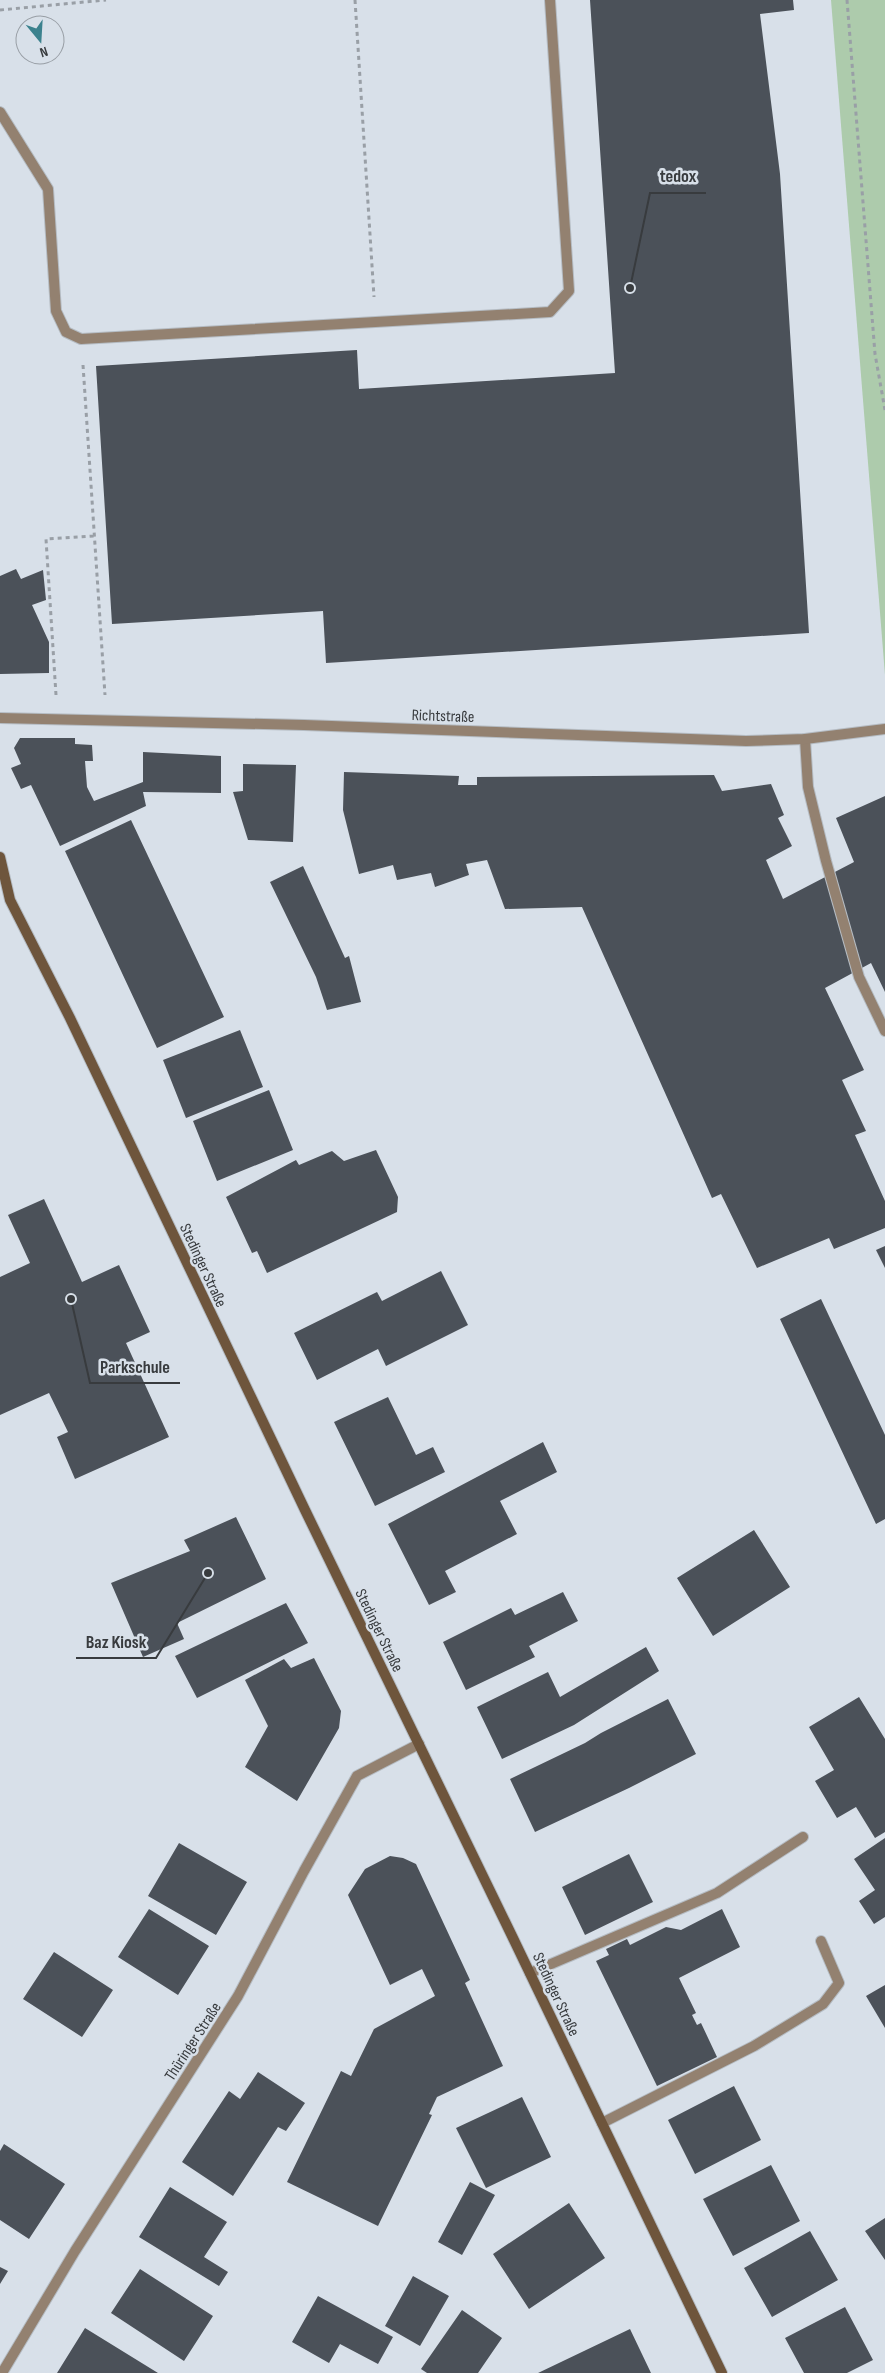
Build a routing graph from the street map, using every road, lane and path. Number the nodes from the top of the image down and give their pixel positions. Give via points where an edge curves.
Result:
1 (106, 0) edge
2 (356, 0) edge
3 (550, 0) edge
4 (847, 0) edge
5 (0, 10) edge
6 (0, 112) edge
7 (376, 322) junction
8 (81, 339) junction
9 (885, 410) edge
10 (94, 536) junction
11 (0, 718) edge
12 (58, 719) junction
13 (106, 719) junction
14 (885, 729) edge
15 (805, 739) junction
16 (0, 857) edge
17 (0, 893) edge
18 (10, 900) junction
19 (885, 1030) edge
20 (419, 1744) junction
21 (803, 1837) dead end
22 (821, 1941) dead end
23 (530, 1973) junction
24 (602, 2123) junction
25 (2, 2373) edge
26 (722, 2373) edge

1 - 5 path
2 - 7 path
3 - 7 street via 568,291 550,312
4 - 9 path via 875,354
6 - 8 street via 48,189 56,311 66,332
7 - 8 street
8 - 10 path
10 - 12 path via 46,539
10 - 13 path
11 - 12 street, Richtstraße
12 - 13 street, Richtstraße
13 - 15 street, Richtstraße via 746,741
14 - 15 street, Richtstraße
15 - 19 street via 808,787 826,861 858,977
16 - 18 main road, Stedinger Straße
17 - 18 main road, Stedinger Straße
18 - 20 main road, Stedinger Straße via 70,1018
20 - 23 main road, Stedinger Straße
20 - 25 street, Thüringer Straße via 358,1776 238,1996 74,2251
21 - 23 street via 717,1893
22 - 24 street via 839,1984 823,2004 754,2046
23 - 24 main road, Stedinger Straße
24 - 26 main road, Stedinger Straße

